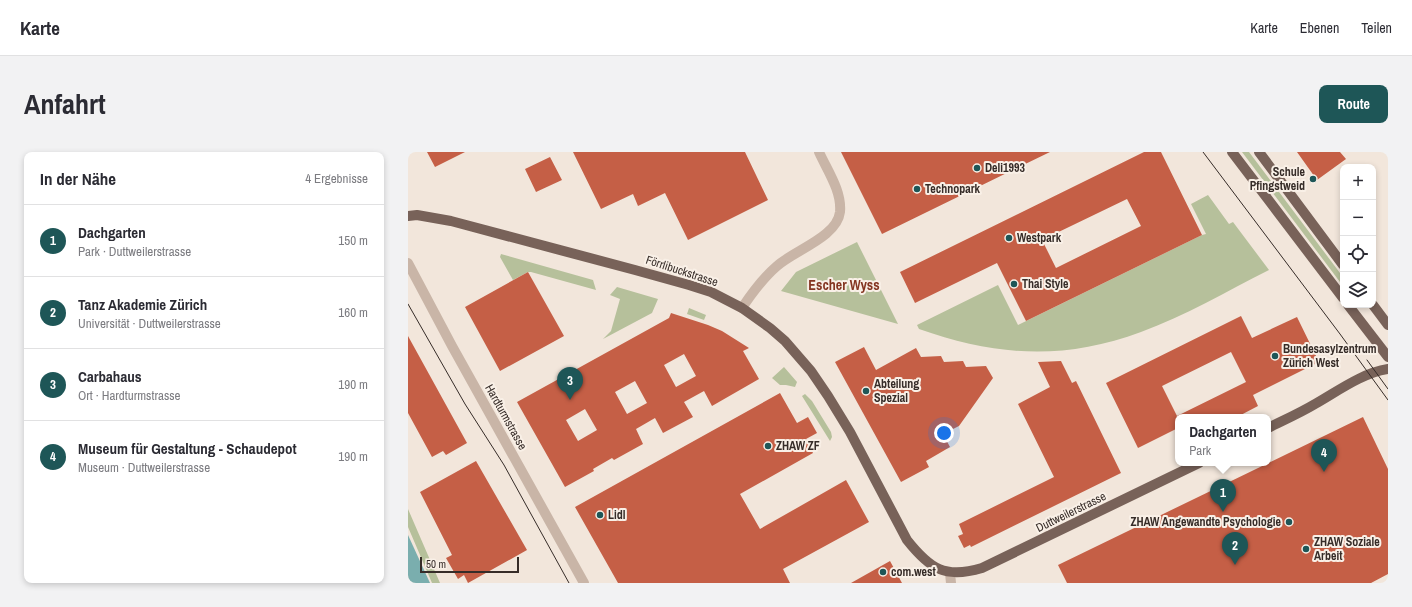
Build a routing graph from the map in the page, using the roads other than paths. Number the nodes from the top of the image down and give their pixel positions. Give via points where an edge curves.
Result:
1 (819, 152) edge
2 (1232, 152) edge
3 (1259, 152) edge
4 (408, 216) edge
5 (1340, 261) edge
6 (408, 263) edge
7 (1340, 294) edge
8 (742, 308) junction
9 (1350, 308) edge
10 (1375, 308) edge
11 (1388, 325) edge
12 (1388, 357) edge
13 (1388, 369) edge
14 (1271, 427) edge
15 (1193, 466) edge
16 (951, 578) edge
17 (584, 583) edge

1 - 8 street via 839,200 840,212 836,223 826,234 773,269
2 - 7 main road
3 - 5 main road
4 - 8 main road, Förrlibuckstrasse via 418,214 451,221 635,270 711,292
6 - 17 street, Hardturmstrasse via 448,340
8 - 16 main road, Förrlibuckstrasse via 786,341 800,358 846,426 908,540 920,556
9 - 12 main road
10 - 11 main road
13 - 14 main road via 1363,377
15 - 16 main road, Duttweilerstrasse via 982,568

